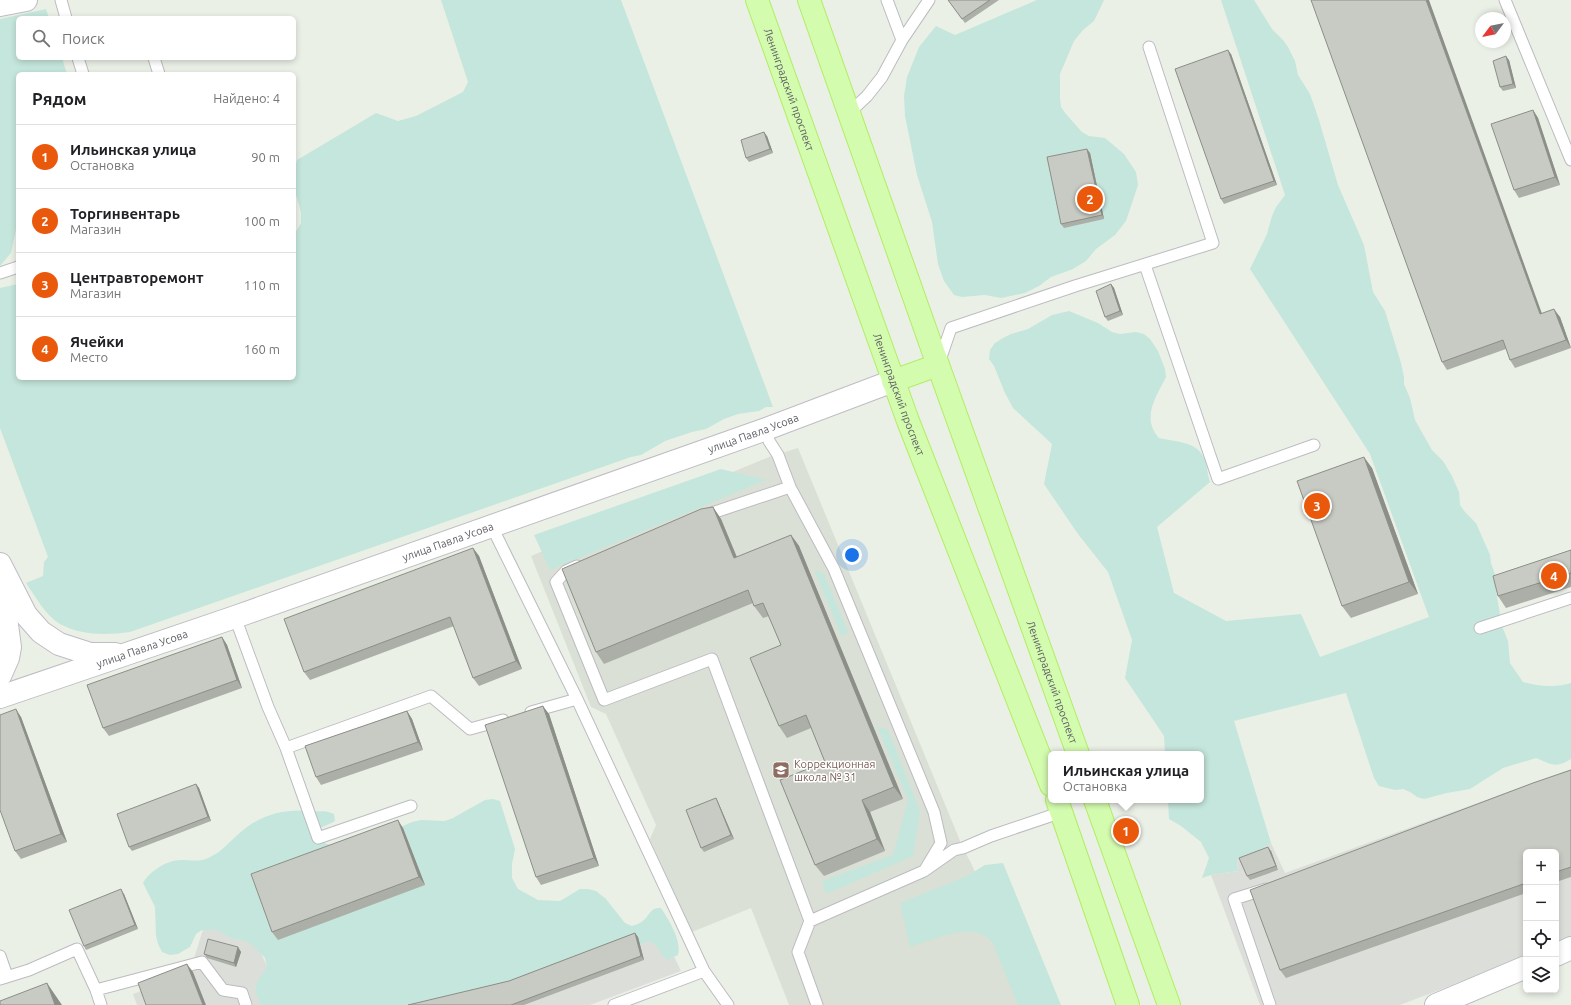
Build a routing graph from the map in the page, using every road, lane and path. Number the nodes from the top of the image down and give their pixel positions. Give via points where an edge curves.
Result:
1 (26, 0) edge
2 (61, 0) edge
3 (757, 0) edge
4 (809, 0) edge
5 (887, 0) edge
6 (930, 0) edge
7 (1505, 0) edge
8 (0, 5) edge
9 (65, 16) edge
10 (902, 40) junction
11 (1149, 47) dead end
12 (79, 60) edge
13 (155, 60) edge
14 (82, 72) edge
15 (158, 72) edge
16 (849, 113) junction
17 (1571, 160) edge
18 (1145, 265) junction
19 (16, 267) edge
20 (0, 273) edge
21 (938, 365) junction
22 (893, 381) junction
23 (766, 429) junction
24 (1314, 445) dead end
25 (790, 487) junction
26 (696, 519) edge
27 (494, 525) junction
28 (588, 562) edge
29 (0, 564) edge
30 (0, 574) edge
31 (1571, 598) edge
32 (235, 617) junction
33 (1480, 628) dead end
34 (141, 650) junction
35 (0, 676) edge
36 (0, 697) edge
37 (577, 699) junction
38 (286, 748) junction
39 (1077, 751) edge
40 (1048, 776) edge
41 (1096, 803) edge
42 (411, 806) dead end
43 (1059, 806) edge
44 (924, 871) junction
45 (1279, 884) edge
46 (810, 921) junction
47 (1571, 948) edge
48 (1559, 954) edge
49 (0, 956) edge
50 (1523, 968) edge
51 (704, 971) junction
52 (4, 978) edge
53 (96, 990) junction
54 (101, 1005) edge
55 (246, 1005) edge
56 (614, 1005) edge
57 (728, 1005) edge
58 (817, 1005) edge
59 (1128, 1005) edge
60 (1169, 1005) edge
61 (1270, 1005) edge
62 (1436, 1005) edge

1 - 8 street
2 - 9 lane
3 - 22 main road, Ленинградский проспект
4 - 16 main road, Ленинградский проспект
5 - 10 lane
6 - 10 lane
7 - 17 lane
10 - 16 lane via 882,77
11 - 18 lane via 1214,243
12 - 14 lane
13 - 15 lane
16 - 21 main road, Ленинградский проспект
18 - 21 lane via 951,328
18 - 24 lane via 1218,479
19 - 20 lane
21 - 22 main road
21 - 39 main road, Ленинградский проспект
22 - 23 street, улица Павла Усова
22 - 40 main road, Ленинградский проспект
23 - 25 lane
23 - 27 street, улица Павла Усова
25 - 26 lane
25 - 44 lane via 834,569 934,812 941,843
27 - 32 street, улица Павла Усова
27 - 37 lane via 496,535
28 - 46 lane via 566,571 556,582 604,700 712,659
29 - 34 street via 26,615 41,632 59,644 90,654
30 - 35 street via 10,647
31 - 33 lane
32 - 34 street, улица Павла Усова
32 - 38 lane
34 - 36 street, улица Павла Усова
37 - 38 lane via 470,729 431,696
37 - 51 lane
38 - 42 lane via 318,838
41 - 60 main road
43 - 44 lane via 954,850
43 - 59 main road
44 - 46 lane
45 - 61 lane via 1234,899
46 - 58 lane via 798,952
47 - 48 street
49 - 52 lane
50 - 62 street
51 - 56 lane
51 - 57 lane
52 - 53 lane via 77,949
53 - 54 lane
53 - 55 lane via 202,962 223,990 242,993

